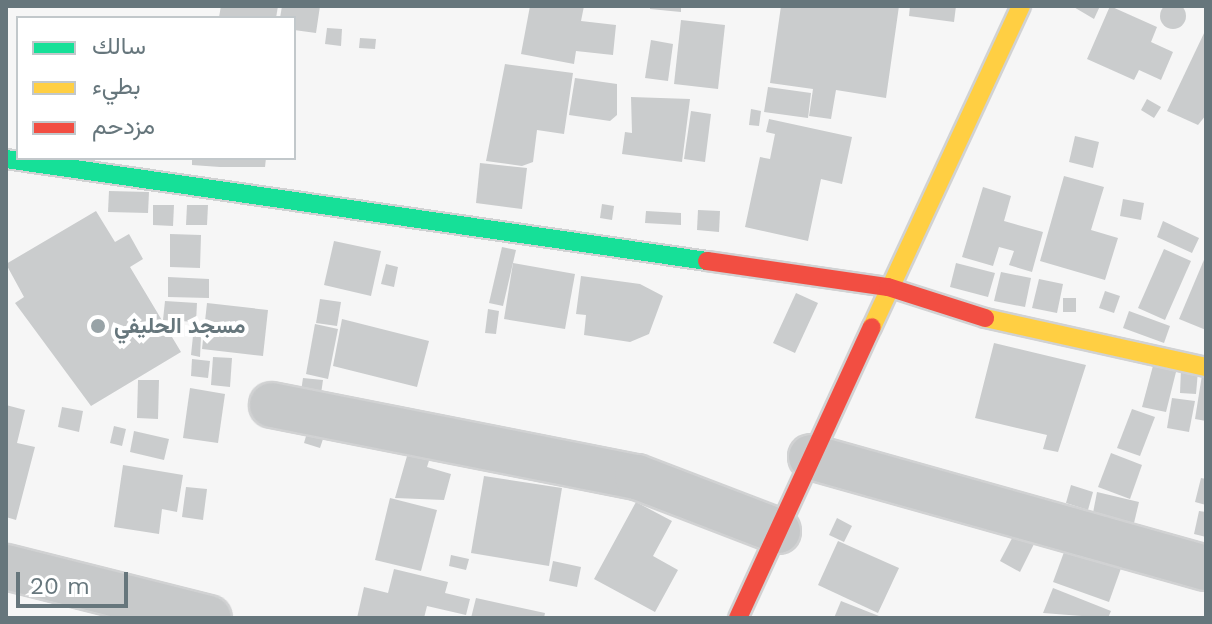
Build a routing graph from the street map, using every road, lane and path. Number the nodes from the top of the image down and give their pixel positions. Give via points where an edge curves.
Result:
1 (1019, 6) edge
2 (6, 159) edge
3 (888, 287) junction
4 (1206, 367) edge
5 (272, 405) dead end
6 (811, 457) junction
7 (778, 531) junction
8 (6, 567) edge
9 (1206, 568) edge
10 (209, 618) edge
11 (738, 618) edge

1 - 3 street
2 - 3 street
3 - 4 street via 996,322
3 - 6 street
5 - 7 street via 637,477
6 - 7 street
6 - 9 street
7 - 11 street
8 - 10 street

